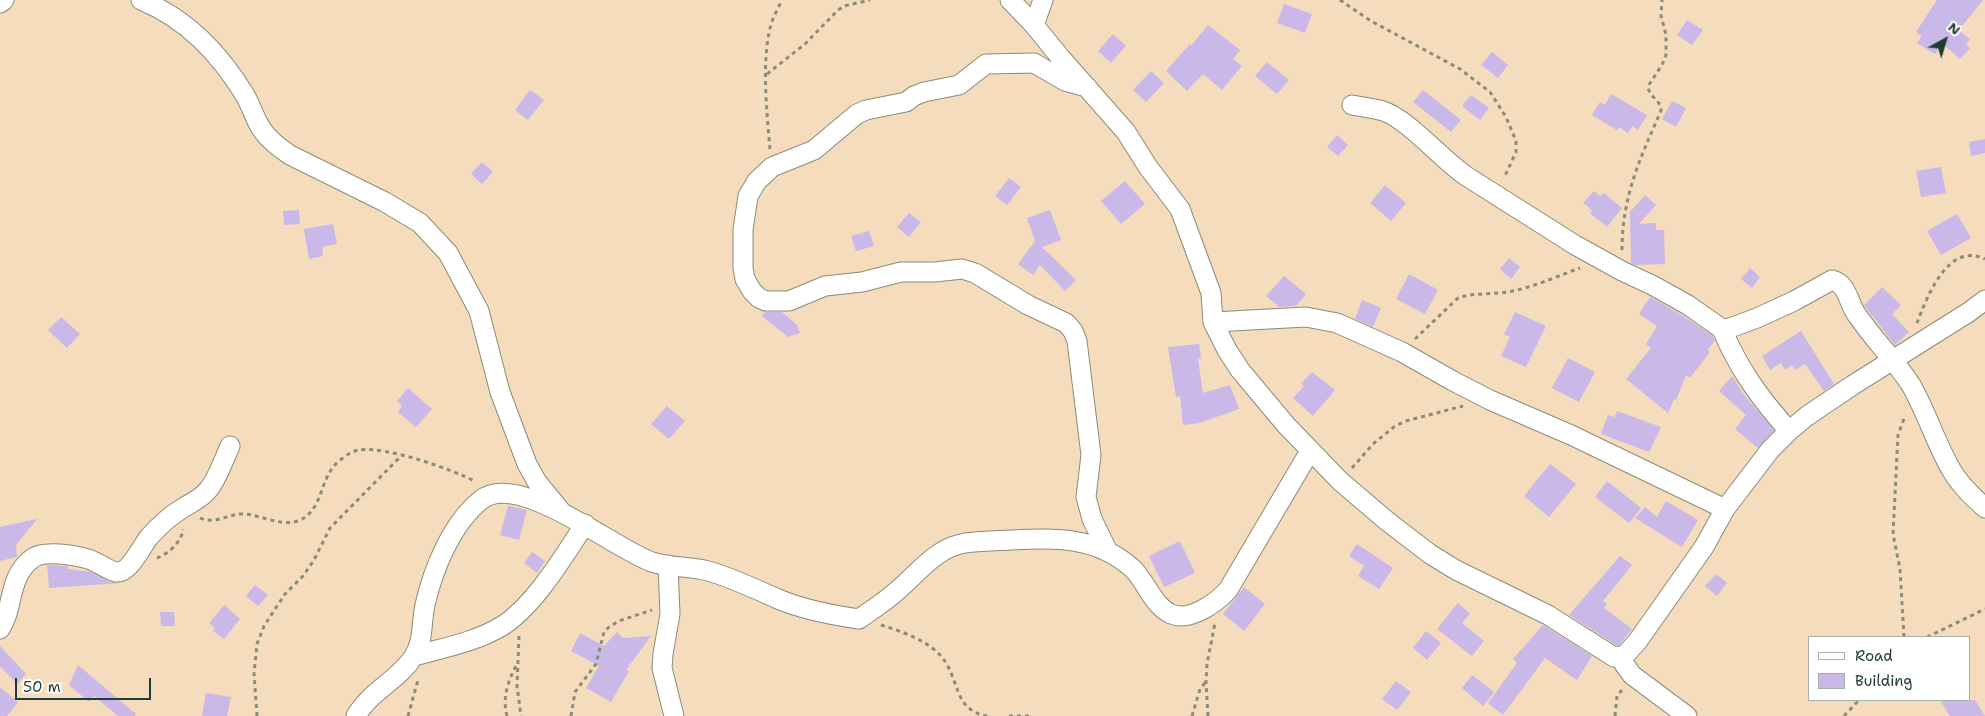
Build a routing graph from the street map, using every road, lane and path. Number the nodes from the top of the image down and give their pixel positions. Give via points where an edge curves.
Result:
1 (4, 0) edge
2 (141, 0) edge
3 (782, 0) edge
4 (870, 0) edge
5 (1010, 0) edge
6 (1042, 0) edge
7 (1340, 0) edge
8 (1662, 0) edge
9 (0, 3) edge
10 (1029, 13) edge
11 (766, 74) junction
12 (1087, 87) junction
13 (1352, 105) dead end
14 (772, 168) junction
15 (1494, 194) junction
16 (1985, 259) edge
17 (1602, 261) junction
18 (1622, 271) junction
19 (1985, 300) edge
20 (1213, 322) junction
21 (1916, 325) dead end
22 (1722, 329) junction
23 (1402, 352) junction
24 (1893, 359) junction
25 (1490, 400) junction
26 (1906, 413) dead end
27 (1789, 431) junction
28 (230, 446) dead end
29 (1310, 451) junction
30 (402, 456) junction
31 (1340, 481) junction
32 (496, 492) junction
33 (1985, 508) edge
34 (1725, 509) junction
35 (562, 513) junction
36 (193, 517) dead end
37 (185, 524) dead end
38 (585, 524) junction
39 (1108, 552) junction
40 (668, 565) junction
41 (128, 567) junction
42 (671, 598) junction
43 (1220, 598) junction
44 (523, 608) junction
45 (1985, 609) edge
46 (859, 619) junction
47 (0, 629) edge
48 (1904, 636) edge
49 (1929, 636) edge
50 (421, 654) junction
51 (1620, 657) junction
52 (518, 662) junction
53 (1632, 675) junction
54 (1206, 682) junction
55 (1859, 701) edge
56 (257, 716) edge
57 (356, 716) edge
58 (408, 716) edge
59 (506, 716) edge
60 (520, 716) edge
61 (571, 716) edge
62 (674, 716) edge
63 (988, 716) edge
64 (1009, 716) edge
65 (1032, 716) edge
66 (1192, 716) edge
67 (1208, 716) edge
68 (1615, 716) edge
69 (1687, 716) edge
70 (1844, 716) edge

1 - 9 street
2 - 35 street via 193,30 232,76 252,106 264,133 276,145 420,223 448,253 479,311 500,392 527,464
3 - 11 path via 769,30
4 - 11 path via 838,10 799,49
5 - 10 street
6 - 10 street
7 - 15 path via 1371,21 1460,69 1490,92 1506,117 1516,142 1511,166
8 - 18 path via 1666,55 1648,86 1650,94 1661,104 1661,111 1634,174 1622,240
10 - 12 street
11 - 14 path
12 - 14 street via 1065,81 1034,63 986,64 959,85 924,92 906,102 857,114 814,150
12 - 20 street via 1126,132 1180,209 1211,293
13 - 15 street via 1384,112 1403,122 1455,168
14 - 39 street via 757,181 748,196 743,230 743,268 752,291 759,298 789,301 825,286 862,282 901,272 962,269 990,281 1073,330 1091,455 1086,497 1092,519
15 - 17 street
16 - 21 path via 1977,255 1964,257 1944,270 1933,286
17 - 18 street
17 - 23 path via 1516,291 1458,298
18 - 22 street via 1660,289
19 - 24 street
20 - 23 street via 1306,317 1336,322
20 - 29 street via 1240,370
22 - 24 street via 1764,315 1832,280 1843,286 1855,312
22 - 27 street via 1750,385
23 - 25 street
24 - 27 street
24 - 33 street via 1920,401 1953,473
25 - 31 path via 1395,426 1373,444
25 - 34 street
26 - 48 path via 1898,435 1893,534 1900,569
27 - 34 street via 1770,450
28 - 41 street via 209,489 162,524
29 - 31 street
29 - 43 street via 1233,582
30 - 32 path via 468,477
30 - 36 path via 374,449 357,450 344,458 333,466 310,515 298,521 282,522 246,514 213,521
30 - 56 path via 330,528 314,560 264,626 254,673
31 - 51 street via 1430,554 1548,615 1609,655
32 - 35 street via 529,499
32 - 50 street via 471,510 444,549 425,606
34 - 51 street via 1704,547 1647,628
35 - 38 street
37 - 41 path via 180,539 168,552
38 - 40 street via 632,554
38 - 44 street via 550,576
39 - 43 street via 1134,569 1150,593 1172,614 1191,614
39 - 46 street via 1063,539 965,543 937,554 898,590
40 - 42 street
40 - 46 street via 706,570 815,612
41 - 47 street via 116,572 84,558 50,553 35,556 22,566 16,578
42 - 61 path via 653,609 609,626 604,632 596,664 575,692
42 - 62 street via 662,668
43 - 54 path
44 - 50 street via 503,626 482,636
44 - 52 path
45 - 49 path
46 - 63 path via 928,646 948,667 966,708
50 - 57 street via 369,700
50 - 58 path via 420,674
51 - 53 street
52 - 59 path via 505,696
52 - 60 path
53 - 68 path via 1617,696
53 - 69 street
54 - 66 path via 1200,689
54 - 67 path
55 - 70 path
64 - 65 path

